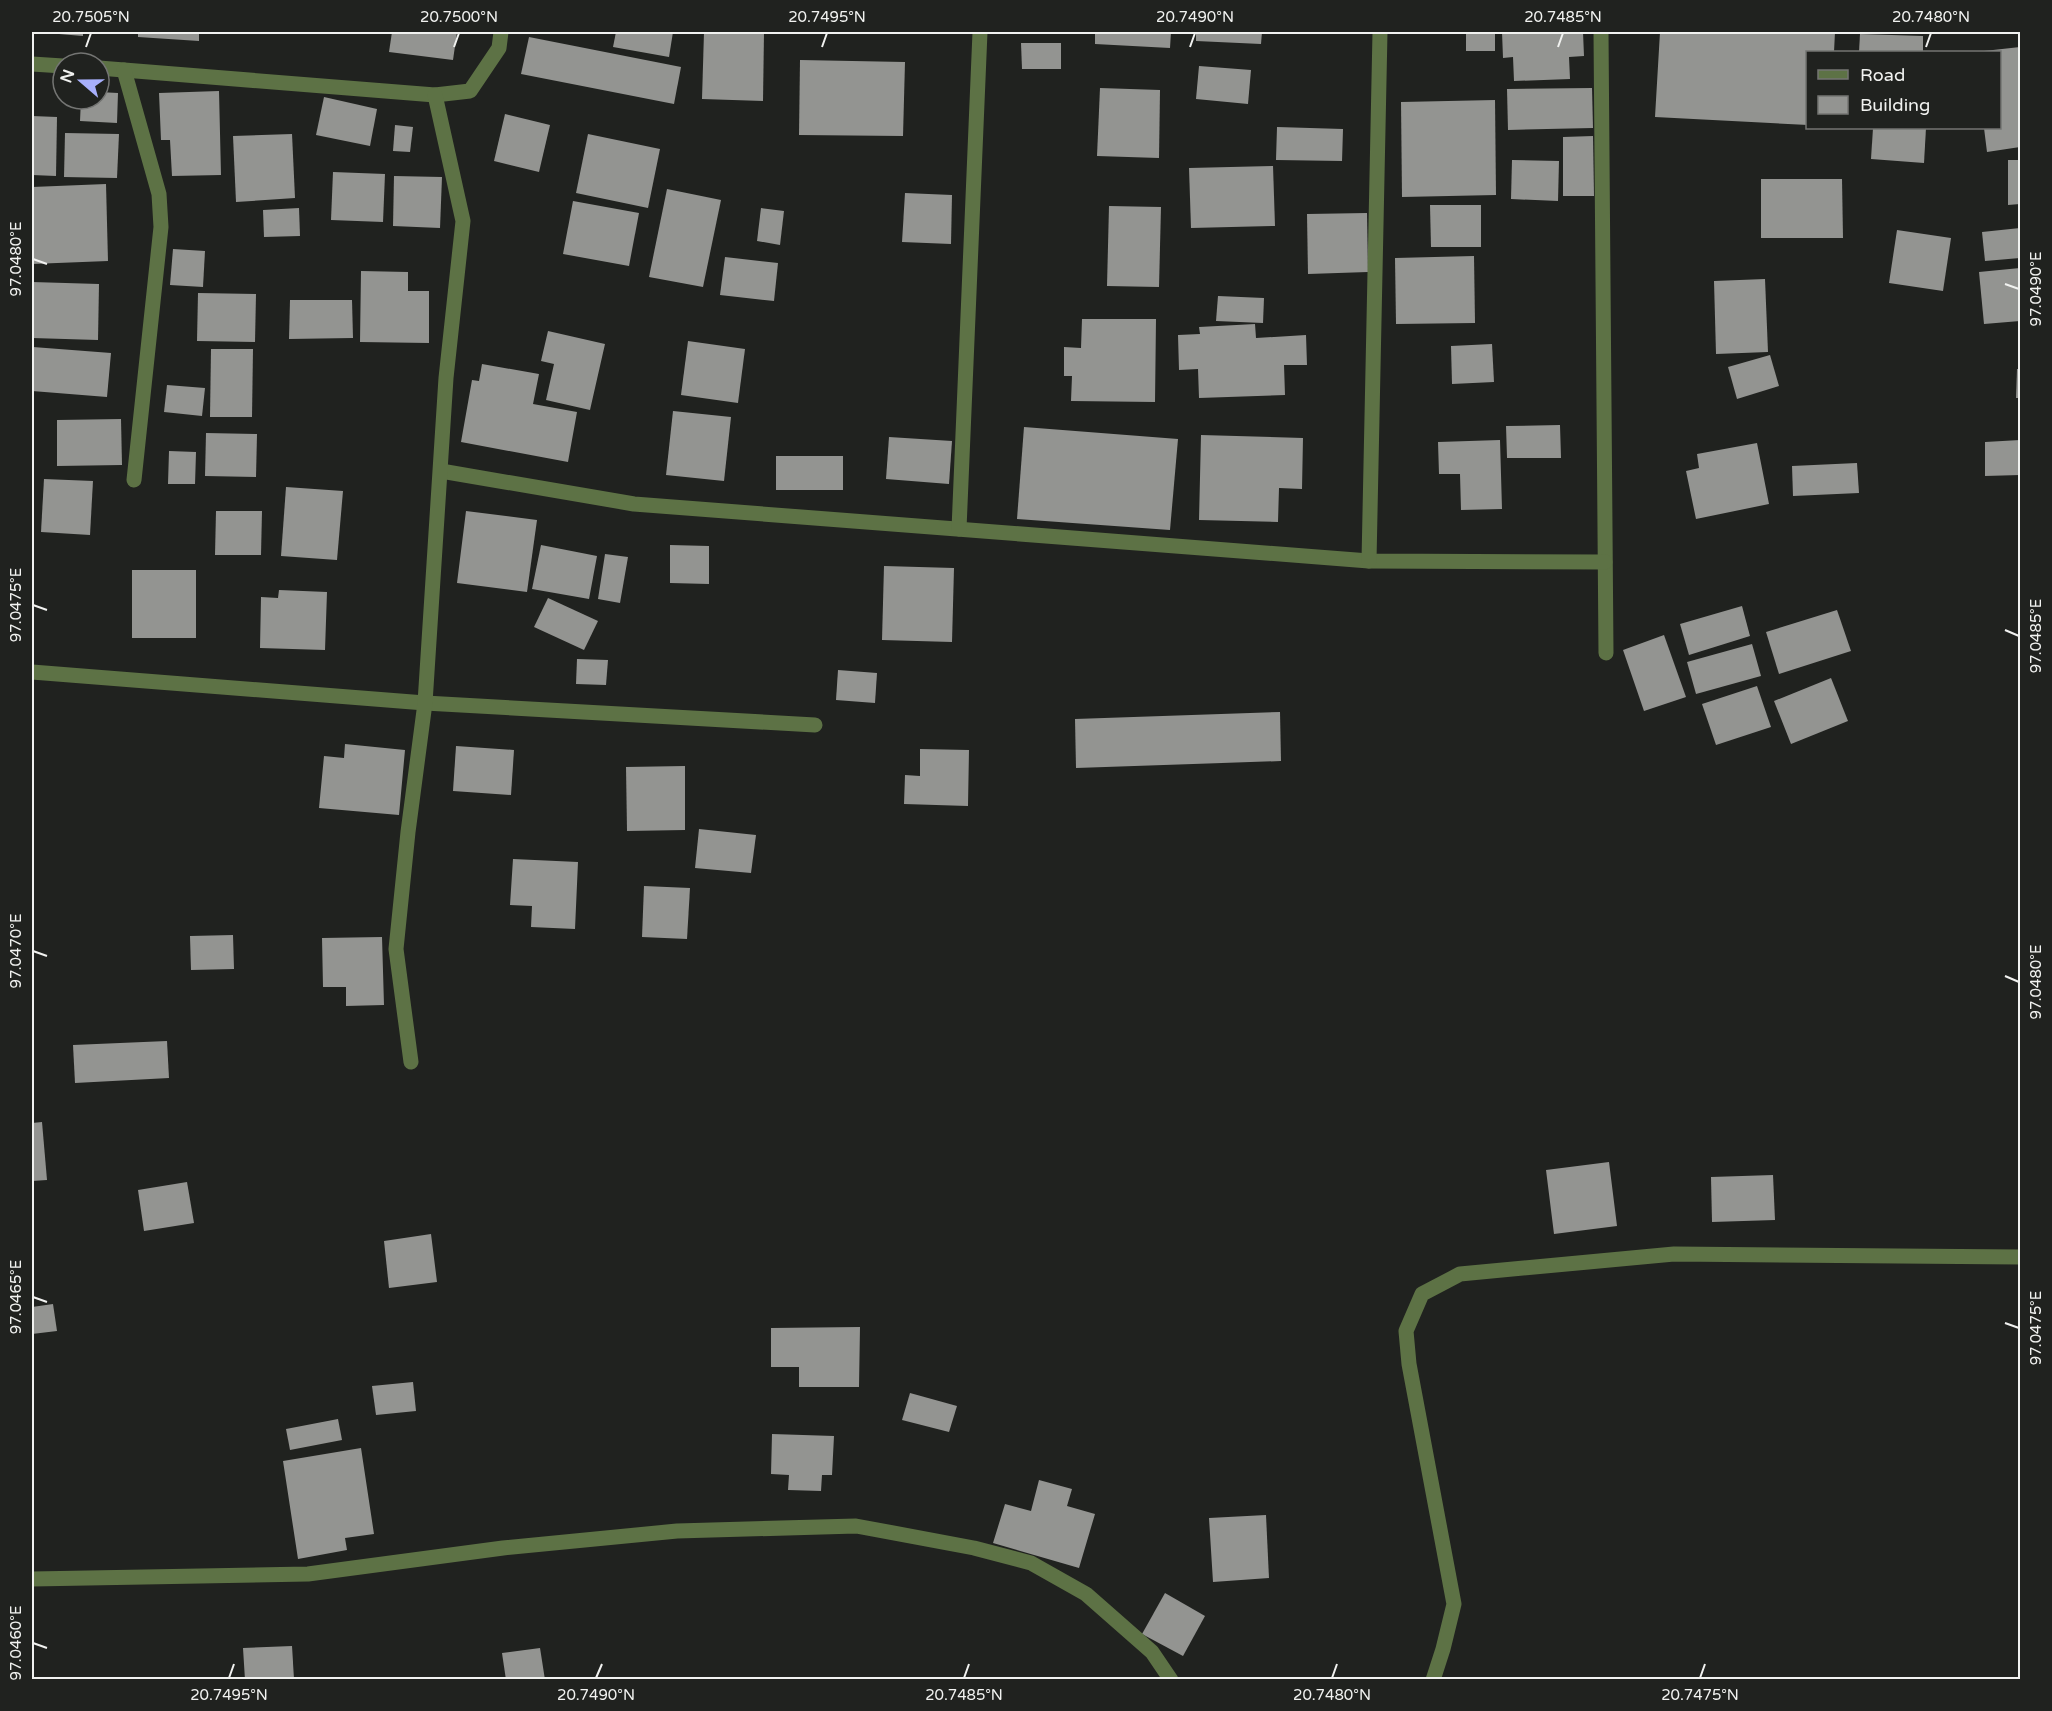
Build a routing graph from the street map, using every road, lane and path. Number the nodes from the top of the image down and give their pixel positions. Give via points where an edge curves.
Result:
1 (501, 32) edge
2 (980, 32) edge
3 (1380, 32) edge
4 (1601, 32) edge
5 (32, 64) edge
6 (51, 65) edge
7 (111, 69) edge
8 (124, 70) junction
9 (435, 95) junction
10 (441, 471) junction
11 (134, 480) dead end
12 (959, 529) junction
13 (1369, 561) junction
14 (1605, 562) junction
15 (1606, 653) dead end
16 (32, 672) edge
17 (425, 703) junction
18 (815, 725) dead end
19 (411, 1062) dead end
20 (2020, 1257) edge
21 (32, 1579) edge
22 (1171, 1680) edge
23 (1433, 1680) edge

1 - 9 street via 499,48 471,91
2 - 12 street
3 - 13 street
4 - 14 street
5 - 6 street
7 - 8 street
8 - 9 street
8 - 11 street via 159,194 161,227
9 - 10 street via 463,221 446,378
10 - 12 street via 634,504
10 - 17 street
12 - 13 street
13 - 14 street
14 - 15 street
16 - 17 street
17 - 18 street
17 - 19 street via 396,949
20 - 23 street via 1674,1254 1460,1274 1422,1294 1406,1331 1409,1364 1454,1604
21 - 22 street via 308,1574 503,1548 677,1531 856,1526 1031,1563 1086,1594 1152,1652

